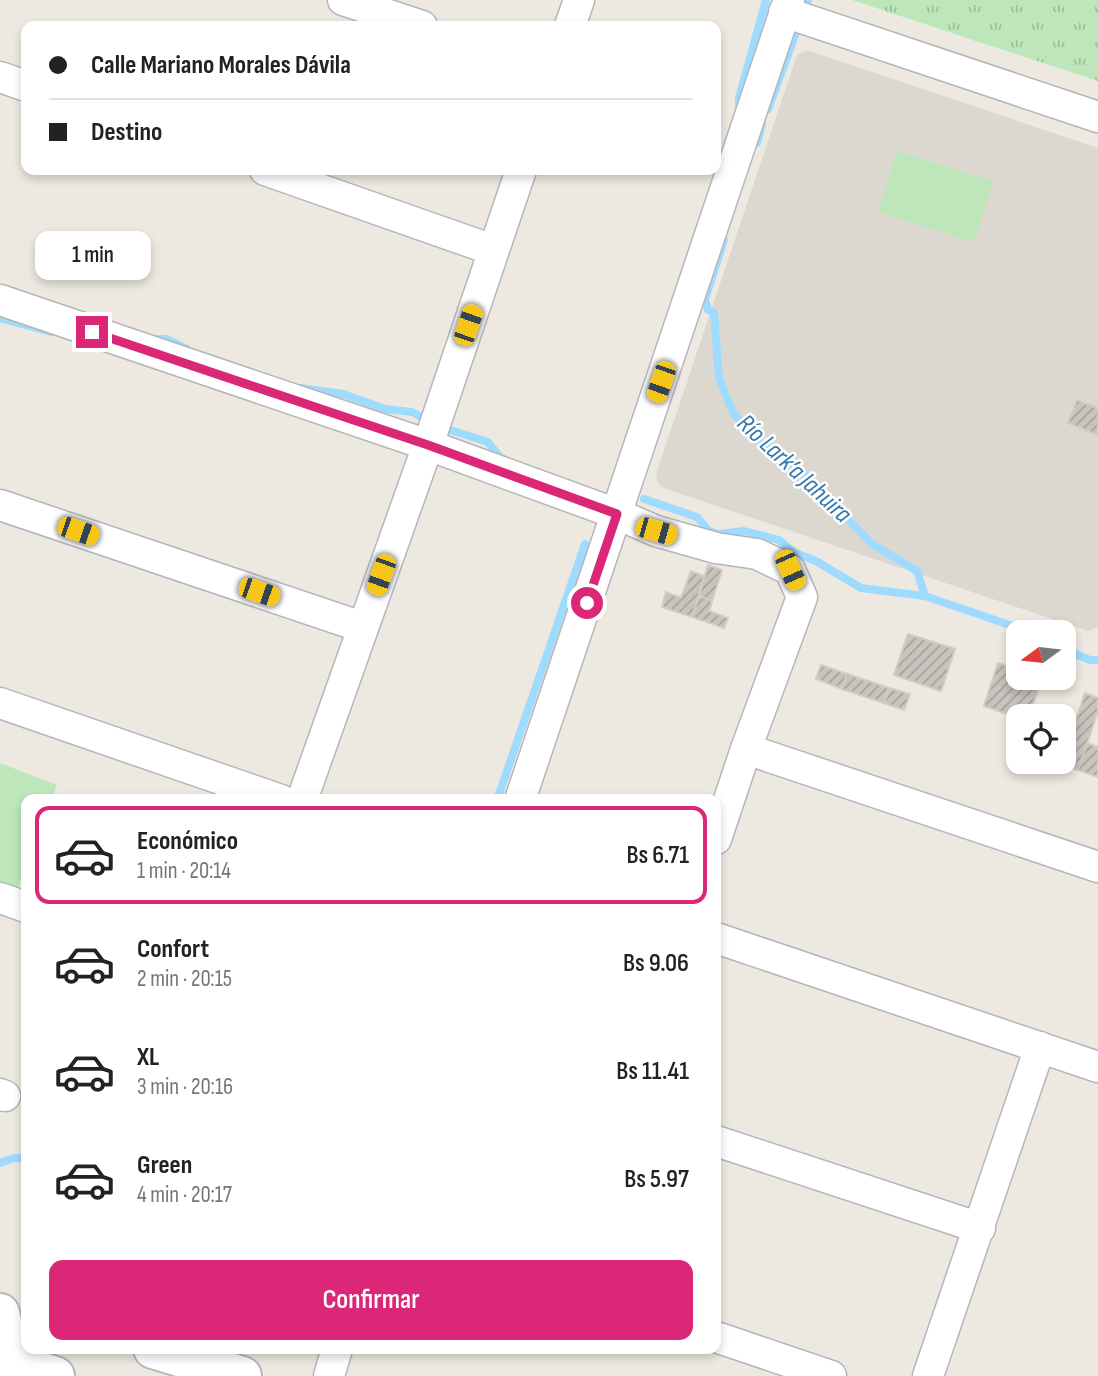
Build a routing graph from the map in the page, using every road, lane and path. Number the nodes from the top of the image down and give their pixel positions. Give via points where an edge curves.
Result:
1 (343, 0) edge
2 (579, 0) edge
3 (787, 6) edge
4 (407, 21) edge
5 (572, 21) edge
6 (0, 77) edge
7 (21, 84) edge
8 (1098, 117) edge
9 (279, 175) edge
10 (519, 175) edge
11 (493, 250) junction
12 (0, 300) edge
13 (428, 445) junction
14 (0, 505) edge
15 (617, 514) junction
16 (362, 627) junction
17 (0, 703) edge
18 (746, 749) junction
19 (264, 794) edge
20 (304, 794) edge
21 (522, 794) edge
22 (721, 824) edge
23 (1098, 867) edge
24 (0, 898) edge
25 (21, 905) edge
26 (721, 940) edge
27 (1040, 1047) junction
28 (1098, 1067) edge
29 (721, 1143) edge
30 (980, 1228) junction
31 (21, 1311) edge
32 (0, 1312) edge
33 (721, 1339) edge
34 (169, 1354) edge
35 (336, 1354) edge
36 (55, 1376) edge
37 (242, 1376) edge
38 (329, 1376) edge
39 (831, 1376) edge
40 (928, 1376) edge

1 - 4 street
2 - 5 street
3 - 8 street
3 - 15 street
6 - 7 street
9 - 11 street
10 - 11 street
11 - 13 street
12 - 13 street
13 - 15 street
13 - 16 street
14 - 16 street
15 - 18 street via 656,531 757,554 790,570 802,597
15 - 21 street
16 - 20 street
17 - 19 street
18 - 22 street
18 - 23 street
24 - 25 street
26 - 27 street
27 - 28 street
27 - 30 street
29 - 30 street
30 - 40 street
31 - 32 street
32 - 36 street via 12,1363
33 - 39 street
34 - 37 street
35 - 38 street

